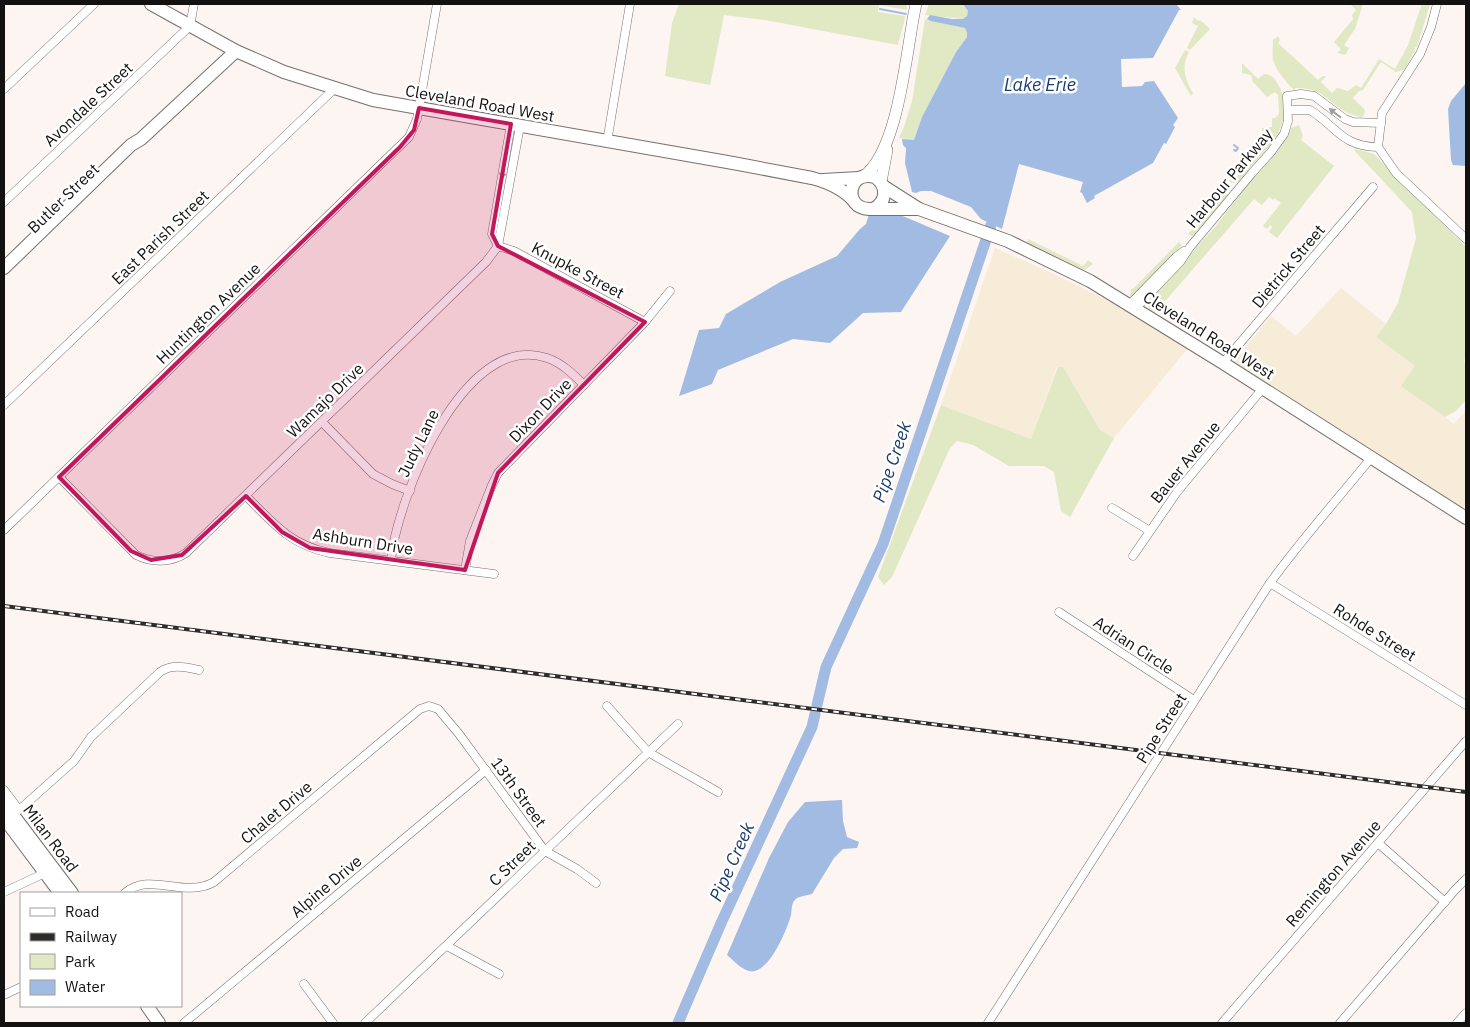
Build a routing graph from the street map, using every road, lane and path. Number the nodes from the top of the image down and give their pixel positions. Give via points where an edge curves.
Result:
1 (94, 4) edge
2 (151, 4) edge
3 (194, 4) edge
4 (437, 4) edge
5 (630, 4) edge
6 (916, 4) edge
7 (1437, 4) edge
8 (190, 26) junction
9 (236, 50) junction
10 (334, 89) junction
11 (4, 90) edge
12 (419, 108) junction
13 (1288, 110) junction
14 (1381, 123) junction
15 (515, 125) junction
16 (141, 139) junction
17 (607, 142) junction
18 (887, 143) junction
19 (1378, 147) junction
20 (861, 178) junction
21 (821, 180) junction
22 (882, 184) junction
23 (1373, 187) dead end
24 (853, 200) junction
25 (4, 202) edge
26 (873, 209) junction
27 (920, 209) junction
28 (1466, 239) edge
29 (498, 246) junction
30 (4, 268) edge
31 (4, 278) edge
32 (670, 290) dead end
33 (1132, 307) junction
34 (645, 322) junction
35 (1223, 363) junction
36 (584, 385) junction
37 (1263, 388) junction
38 (4, 405) edge
39 (322, 422) junction
40 (1371, 458) junction
41 (59, 477) junction
42 (410, 491) junction
43 (246, 496) junction
44 (1112, 508) dead end
45 (1466, 518) edge
46 (4, 530) edge
47 (1150, 531) junction
48 (1133, 556) dead end
49 (391, 560) junction
50 (465, 570) junction
51 (494, 574) dead end
52 (1270, 583) junction
53 (1059, 612) dead end
54 (199, 670) dead end
55 (1194, 700) junction
56 (1466, 705) edge
57 (429, 706) joint
58 (607, 706) dead end
59 (678, 724) dead end
60 (1466, 742) edge
61 (648, 752) junction
62 (486, 770) junction
63 (4, 790) edge
64 (718, 792) dead end
65 (4, 803) edge
66 (19, 810) junction
67 (4, 818) edge
68 (4, 827) edge
69 (14, 841) joint
70 (1378, 843) junction
71 (545, 851) junction
72 (46, 860) junction
73 (45, 873) junction
74 (1466, 879) edge
75 (596, 883) dead end
76 (4, 892) edge
77 (59, 892) edge
78 (71, 892) edge
79 (126, 892) edge
80 (1445, 902) junction
81 (446, 946) junction
82 (499, 974) dead end
83 (304, 984) dead end
84 (20, 987) edge
85 (4, 995) edge
86 (148, 1007) edge
87 (1466, 1013) edge
88 (160, 1023) edge
89 (184, 1023) edge
90 (333, 1023) edge
91 (365, 1023) edge
92 (988, 1023) edge
93 (1222, 1023) edge
94 (1340, 1023) edge
95 (1457, 1023) edge

1 - 11 street
2 - 8 main road, Cleveland Road West
3 - 8 street
4 - 12 street, Huntington Avenue
5 - 17 street
6 - 18 main road
7 - 14 street via 1420,54 1382,113
8 - 9 main road, Cleveland Road West
8 - 25 street, Avondale Street
9 - 10 main road, Cleveland Road West via 284,72
9 - 16 main road, Butler Street
10 - 12 main road, Cleveland Road West
10 - 38 street, East Parish Street
12 - 15 main road, Cleveland Road West
12 - 41 street, Huntington Avenue via 415,126 406,140
14 -> 13 street, Harbour Parkway via 1345,120 1314,96 1301,94 1287,96
13 - 19 street via 1310,110 1346,140 1365,147
13 - 33 street, Harbour Parkway via 1284,134 1271,152 1180,262
14 - 19 street
15 - 17 main road, Cleveland Road West
15 - 29 street
16 - 30 main road, Butler Street
16 - 31 main road, Butler Street via 136,150
17 - 21 main road, Cleveland Road West
18 - 20 main road via 875,165
18 - 22 main road
19 - 28 street via 1396,173
20 - 21 main road, Cleveland Road West
20 - 22 main road via 871,176
20 - 24 main road via 852,188
21 - 24 main road, Cleveland Road West via 842,190
22 - 26 main road via 885,194
22 - 27 main road, Cleveland Road West
23 - 35 street, Dietrick Street
24 - 26 main road via 861,208
26 - 27 main road, Cleveland Road West
27 - 33 main road, Cleveland Road West via 1008,242 1090,281
29 - 34 street, Knupke Street via 514,251
29 - 39 street, Wamajo Drive via 486,262
32 - 34 street, Dixon Drive
33 - 35 main road, Cleveland Road West
34 - 36 street, Dixon Drive
35 - 37 main road, Cleveland Road West
36 - 42 street, Judy Lane via 564,366 544,356 514,356 497,362 468,388 445,416
36 - 50 street, Dixon Drive via 496,476 470,541
37 - 40 main road, Cleveland Road West
37 - 47 street, Bauer Avenue via 1177,492
39 - 42 street via 373,474
39 - 43 street, Wamajo Drive
40 - 45 main road, Cleveland Road West
40 - 52 street, Pipe Street via 1298,544
41 - 43 street, Wamajo Drive via 131,551 144,558 163,560 186,553
41 - 46 street, Huntington Avenue
42 - 49 street, Judy Lane via 398,520
43 - 49 street, Ashburn Drive via 282,532 304,546 330,553
44 - 47 street
47 - 48 street, Bauer Avenue
49 - 50 street, Ashburn Drive
50 - 51 street, Ashburn Drive
52 - 55 street, Pipe Street
52 - 56 street, Rohde Street
53 - 55 street, Adrian Circle
54 - 66 street via 171,667 156,675 91,737 74,761
55 - 92 street, Pipe Street
57 - 62 street, 13th Street via 441,711
57 - 79 street, Chalet Drive via 422,708 214,882 203,888 191,889 141,884
58 - 61 street
59 - 61 street, C Street
60 - 70 street, Remington Avenue
61 - 64 street
61 - 71 street, C Street
62 - 71 street, 13th Street
62 - 89 street, Alpine Drive
63 - 66 street, Milan Road
65 - 72 main road, Milan Road
66 - 72 main road via 35,834
67 - 73 main road, Milan Road
68 - 69 street, Milan Road
69 - 73 main road
70 - 80 street
70 - 93 street, Remington Avenue
71 - 75 street, 13th Street
71 - 81 street, C Street
72 - 78 main road, Milan Road
73 - 76 street
73 - 77 main road, Milan Road
74 - 80 street
80 - 94 street
81 - 82 street
81 - 91 street, C Street
83 - 90 street
84 - 85 street
86 - 88 main road
87 - 95 street

